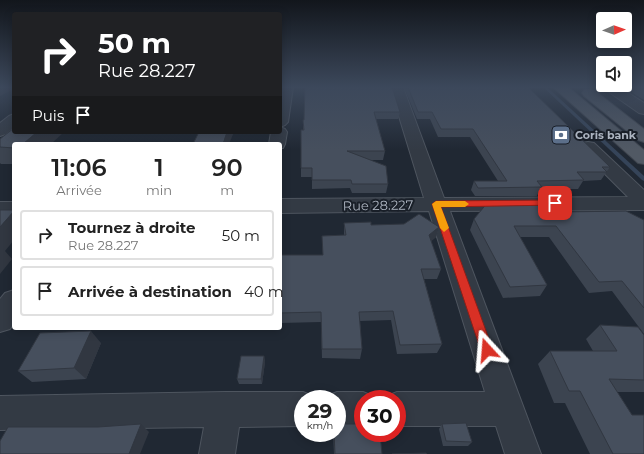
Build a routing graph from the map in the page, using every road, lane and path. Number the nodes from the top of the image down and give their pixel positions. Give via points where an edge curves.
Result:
1 (403, 108) edge
2 (585, 108) edge
3 (608, 108) edge
4 (0, 114) edge
5 (12, 114) edge
6 (12, 121) edge
7 (0, 131) edge
8 (577, 137) edge
9 (644, 137) edge
10 (644, 159) edge
11 (644, 202) edge
12 (436, 204) junction
13 (282, 206) edge
14 (12, 209) edge
15 (0, 210) edge
16 (12, 303) edge
17 (0, 320) edge
18 (225, 409) junction
19 (294, 409) edge
20 (406, 409) edge
21 (507, 409) junction
22 (0, 413) edge
23 (217, 454) edge
24 (523, 454) edge

1 - 12 street
2 - 10 main road
3 - 9 main road
4 - 5 street
6 - 7 street
8 - 11 street
11 - 12 street, Rue 28.227
12 - 13 street, Rue 28.227
12 - 21 street
14 - 15 street
16 - 17 street
18 - 19 street
18 - 22 street
18 - 23 street
20 - 21 street
21 - 24 street

